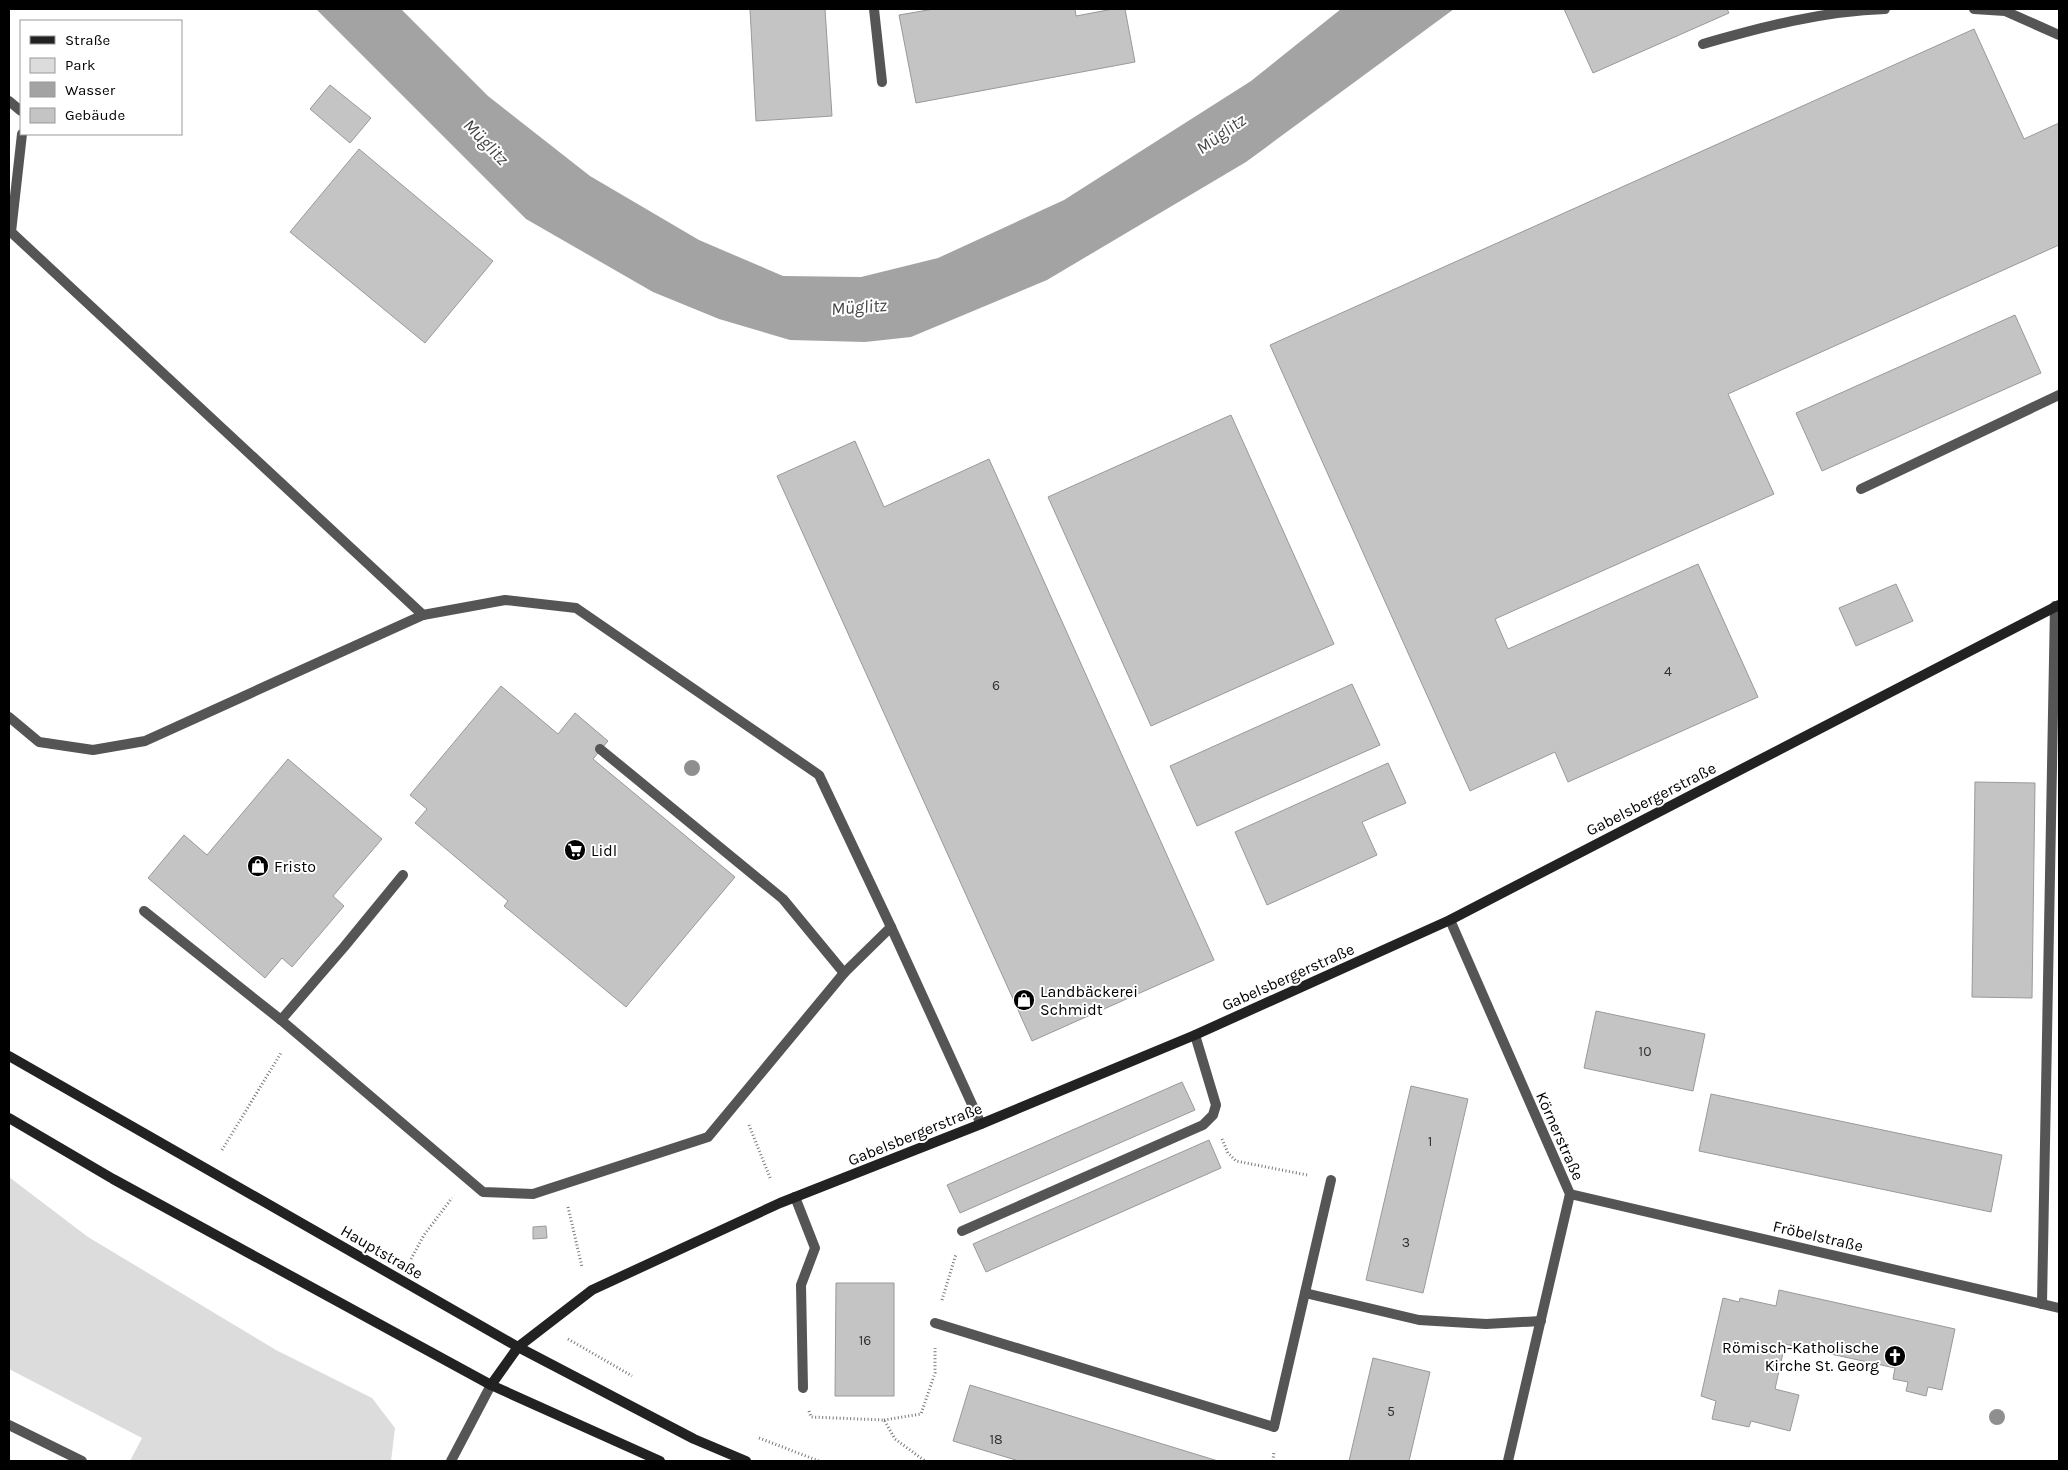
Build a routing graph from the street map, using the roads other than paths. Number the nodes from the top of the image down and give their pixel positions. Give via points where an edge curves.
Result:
1 (874, 9) edge
2 (1884, 9) edge
3 (1974, 9) edge
4 (2059, 35) edge
5 (1703, 44) dead end
6 (882, 82) dead end
7 (9, 101) edge
8 (20, 110) edge
9 (22, 135) edge
10 (2059, 395) edge
11 (1861, 489) dead end
12 (2057, 606) edge
13 (423, 614) junction
14 (9, 717) edge
15 (600, 749) dead end
16 (403, 874) dead end
17 (144, 911) dead end
18 (1450, 920) junction
19 (891, 927) junction
20 (844, 973) junction
21 (281, 1020) junction
22 (1195, 1035) junction
23 (9, 1056) edge
24 (9, 1118) edge
25 (982, 1124) junction
26 (1331, 1180) road end
27 (1570, 1194) junction
28 (795, 1197) junction
29 (962, 1231) road end
30 (1305, 1293) junction
31 (2042, 1304) junction
32 (2059, 1308) edge
33 (1540, 1321) junction
34 (935, 1323) road end
35 (518, 1347) junction
36 (491, 1385) junction
37 (803, 1388) road end
38 (9, 1425) edge
39 (82, 1461) edge
40 (451, 1461) edge
41 (660, 1461) edge
42 (746, 1461) edge
43 (1508, 1461) edge

1 - 6 street
2 - 5 street via 1778,23
3 - 4 street via 2005,11
7 - 8 street
9 - 13 street via 12,232
10 - 11 street
12 - 18 street, Gabelsbergerstraße
12 - 31 street
13 - 14 street via 145,741 93,750 39,742
13 - 19 street via 505,600 576,608 818,775
15 - 20 street via 783,899
16 - 21 street
17 - 21 street
18 - 22 street, Gabelsbergerstraße
18 - 27 street, Körnerstraße
19 - 20 street
19 - 25 street
20 - 21 street via 708,1137 533,1194 483,1192
22 - 25 street, Gabelsbergerstraße
22 - 29 street via 1216,1105 1213,1115 1203,1125
23 - 35 street, Hauptstraße
24 - 36 street via 113,1179
25 - 28 street, Gabelsbergerstraße
26 - 30 street
27 - 31 street, Fröbelstraße
27 - 33 street, Körnerstraße
28 - 35 street, Gabelsbergerstraße via 592,1290
28 - 37 street via 815,1248 801,1285
30 - 33 street via 1420,1320 1486,1324
30 - 34 street via 1274,1427
31 - 32 street, Fröbelstraße
33 - 43 street, Körnerstraße
35 - 36 street, Gabelsbergerstraße
35 - 42 street, Hauptstraße via 694,1439
36 - 40 street
36 - 41 street
38 - 39 street

